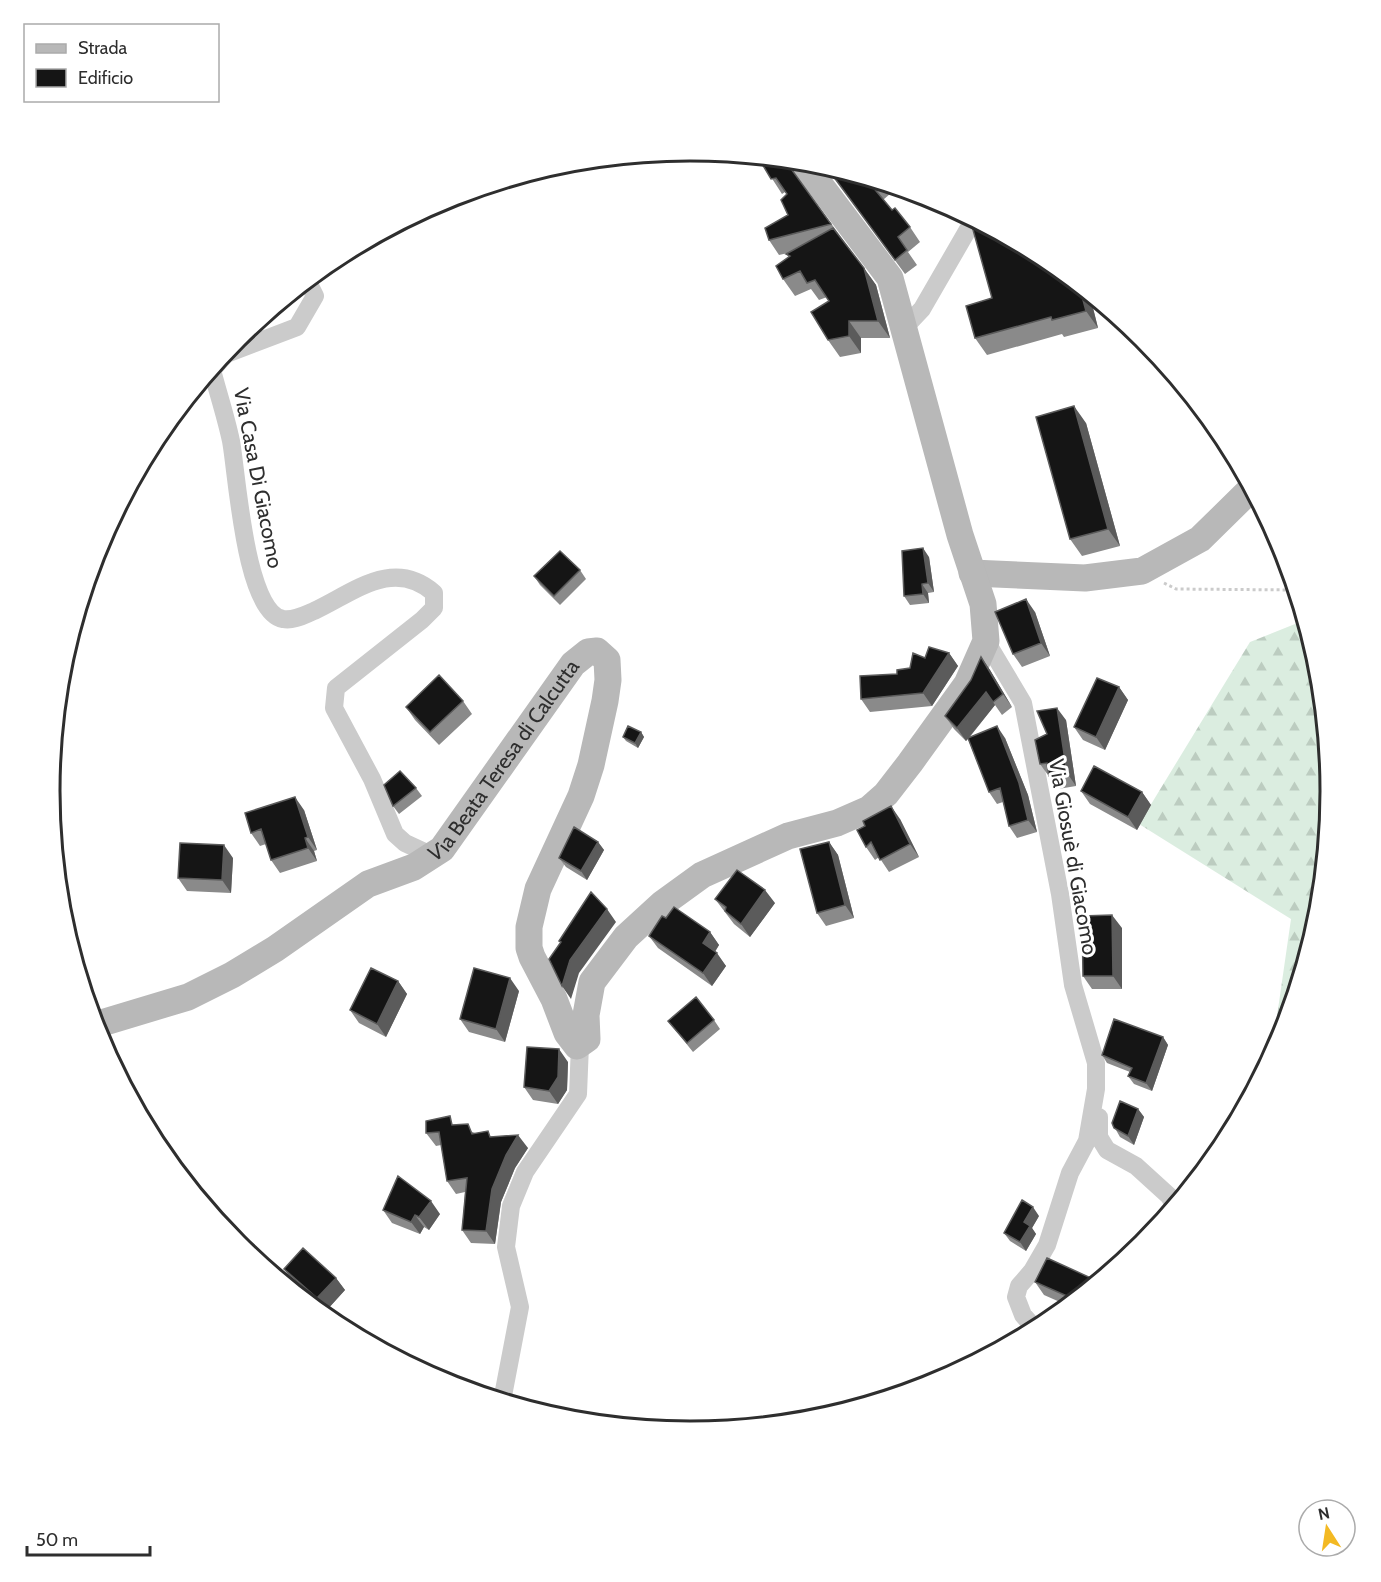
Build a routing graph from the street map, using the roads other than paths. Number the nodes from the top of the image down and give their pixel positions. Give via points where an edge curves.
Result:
1 (811, 172) edge
2 (970, 226) edge
3 (311, 288) edge
4 (905, 327) junction
5 (242, 348) edge
6 (214, 377) edge
7 (1246, 494) edge
8 (972, 573) junction
9 (986, 641) junction
10 (433, 855) junction
11 (104, 1023) edge
12 (580, 1045) junction
13 (1096, 1089) junction
14 (1171, 1199) edge
15 (1029, 1322) edge
16 (504, 1393) edge

1 - 4 street via 890,278
2 - 4 street via 922,309
3 - 5 street, Via Casa Di Giacomo via 315,296 297,327
4 - 8 street
6 - 10 street, Via Casa Di Giacomo via 231,441 241,522 257,588 274,616 299,618 377,578 410,579 434,593 434,609 336,688 334,697 338,717 372,779 395,834 405,843
7 - 8 street via 1200,539 1142,571 1085,578
8 - 9 street via 983,604
9 - 12 street via 967,684 886,794 869,810 788,836 702,875 626,937 592,982 586,1015 587,1039
9 - 13 street, Via Giosuè di Giacomo via 1023,703 1060,894 1073,985 1096,1064
10 - 11 street, Via Beata Teresa di Calcutta via 414,867 368,884 275,949 206,988
10 - 12 street, Via Beata Teresa di Calcutta via 442,849 573,664 588,652 603,654 608,680 591,765 581,796 537,889 529,927 532,957 567,1033
12 - 16 street via 578,1094 525,1172 511,1206 506,1247 520,1307
13 - 14 street, Via Giosuè di Giacomo via 1099,1137 1107,1150 1136,1166
13 - 15 street, Via Giosuè di Giacomo via 1087,1141 1070,1173 1042,1256 1016,1296

